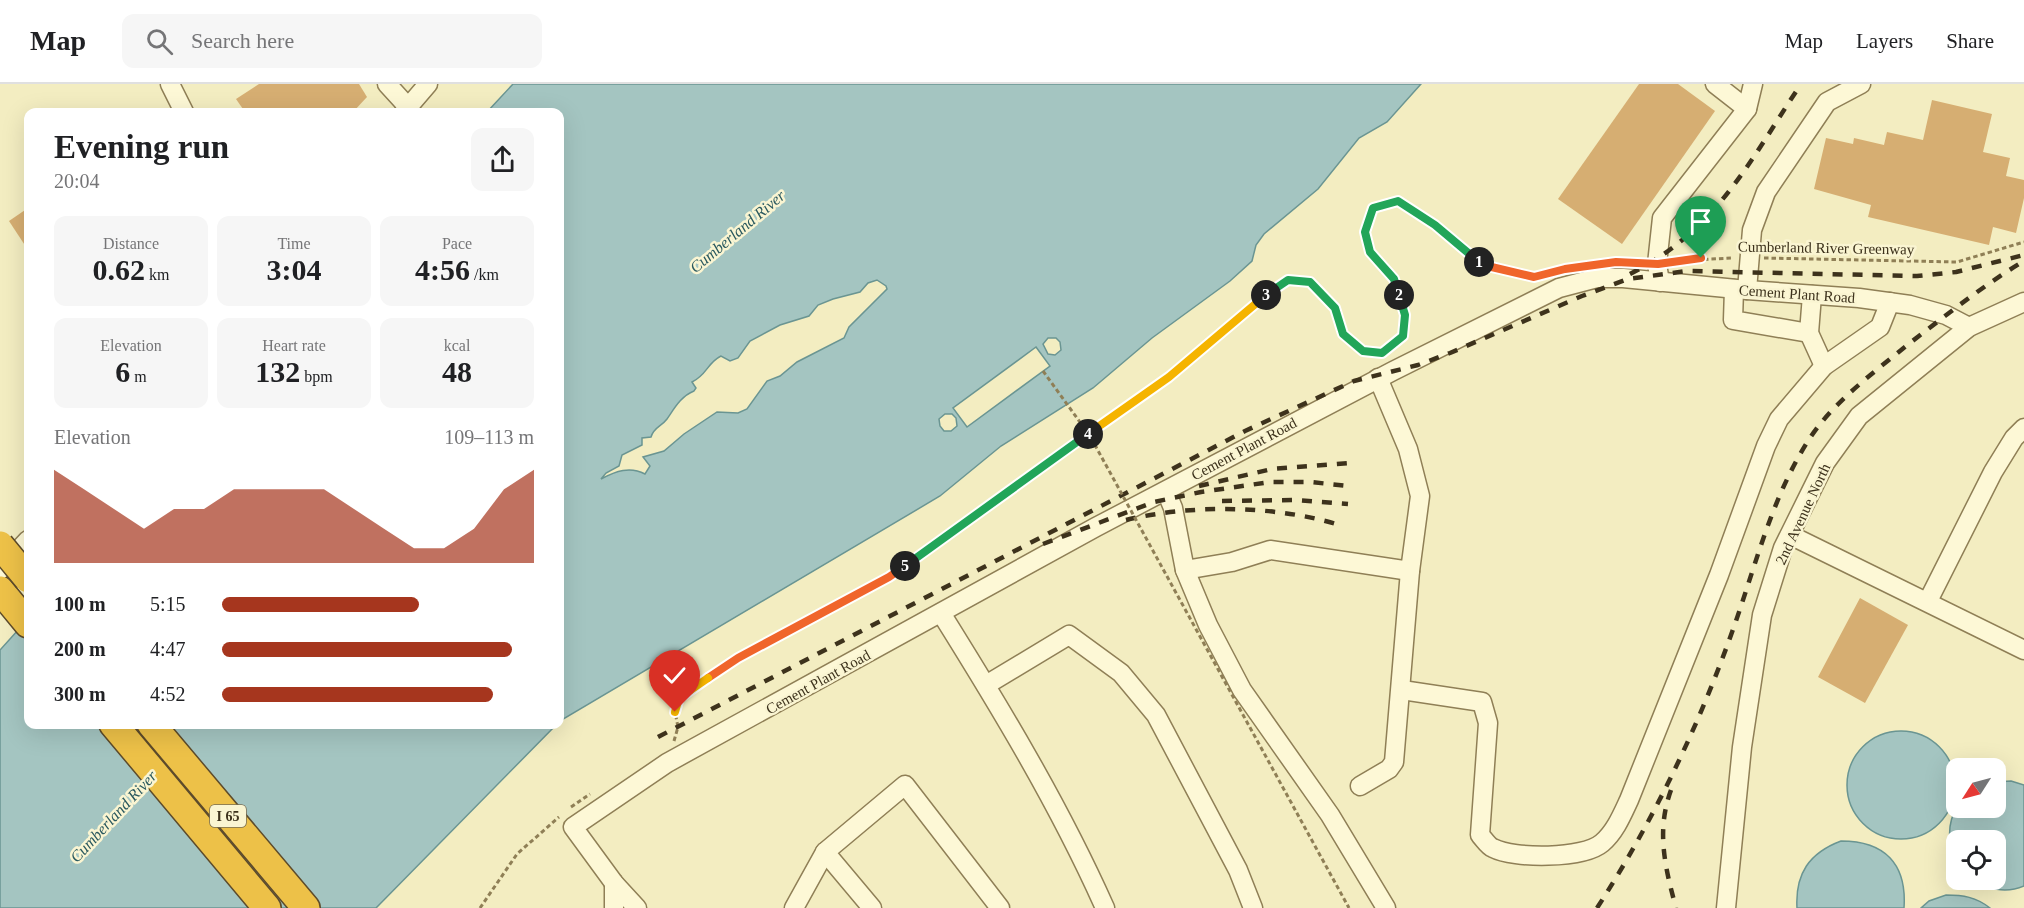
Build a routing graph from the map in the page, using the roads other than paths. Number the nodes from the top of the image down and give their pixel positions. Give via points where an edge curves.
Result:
1 (170, 84) edge
2 (387, 84) edge
3 (428, 84) edge
4 (1715, 84) edge
5 (1753, 84) edge
6 (1861, 84) edge
7 (182, 108) edge
8 (405, 108) edge
9 (408, 108) edge
10 (1747, 109) junction
11 (1659, 273) junction
12 (1740, 290) junction
13 (1812, 295) junction
14 (1890, 302) junction
15 (2024, 302) edge
16 (1969, 327) junction
17 (1809, 333) junction
18 (1824, 366) junction
19 (1378, 378) junction
20 (2024, 428) edge
21 (1166, 491) junction
22 (1790, 535) junction
23 (24, 544) edge
24 (0, 545) edge
25 (0, 570) edge
26 (1185, 570) junction
27 (1410, 571) junction
28 (24, 574) edge
29 (0, 590) edge
30 (1928, 601) junction
31 (941, 613) junction
32 (24, 619) edge
33 (2024, 650) edge
34 (986, 685) junction
35 (1402, 690) junction
36 (117, 729) edge
37 (155, 729) edge
38 (1360, 786) dead end
39 (825, 852) junction
40 (614, 883) junction
41 (267, 908) edge
42 (306, 908) edge
43 (614, 908) edge
44 (637, 908) edge
45 (794, 908) edge
46 (872, 908) edge
47 (1000, 908) edge
48 (1105, 908) edge
49 (1253, 908) edge
50 (1386, 908) edge
51 (1726, 908) edge

1 - 7 street
2 - 8 street
3 - 9 street
4 - 10 street
5 - 10 street
6 - 12 street via 1827,102 1766,192 1752,230
10 - 11 street via 1662,218
11 - 12 street, Cement Plant Road
11 - 19 street, Cement Plant Road via 1596,278 1559,288
12 - 13 street, Cement Plant Road
12 - 17 street via 1733,320
13 - 14 street, Cement Plant Road
13 - 17 street
14 - 16 street, Cement Plant Road via 1946,315
14 - 18 street via 1880,327
15 - 16 street, 2nd Avenue North
16 - 22 street, 2nd Avenue North via 1859,417 1825,463
17 - 18 street
18 - 35 street via 1779,419 1766,446 1629,800 1614,830 1601,844 1567,854 1518,855 1491,848 1480,835 1488,723 1482,702
19 - 21 street, Cement Plant Road
19 - 27 street via 1408,449 1420,496
20 - 30 street via 1993,472
21 - 26 street
21 - 31 street, Cement Plant Road
22 - 30 street
22 - 51 street, 2nd Avenue North via 1762,615 1742,747
23 - 25 street
24 - 28 highway, bridge
26 - 27 street via 1270,550
26 - 50 street via 1208,626 1242,690 1329,815
27 - 35 street
29 - 32 highway
30 - 33 street
31 - 34 street
31 - 40 street, Cement Plant Road via 567,818
34 - 48 street via 1072,835
34 - 49 street via 1069,636 1121,673 1156,715 1238,870
35 - 38 street via 1394,762
36 - 41 highway, I 65
37 - 42 highway, I 65
39 - 45 street
39 - 46 street
39 - 47 street via 905,785
40 - 43 street
40 - 44 street

